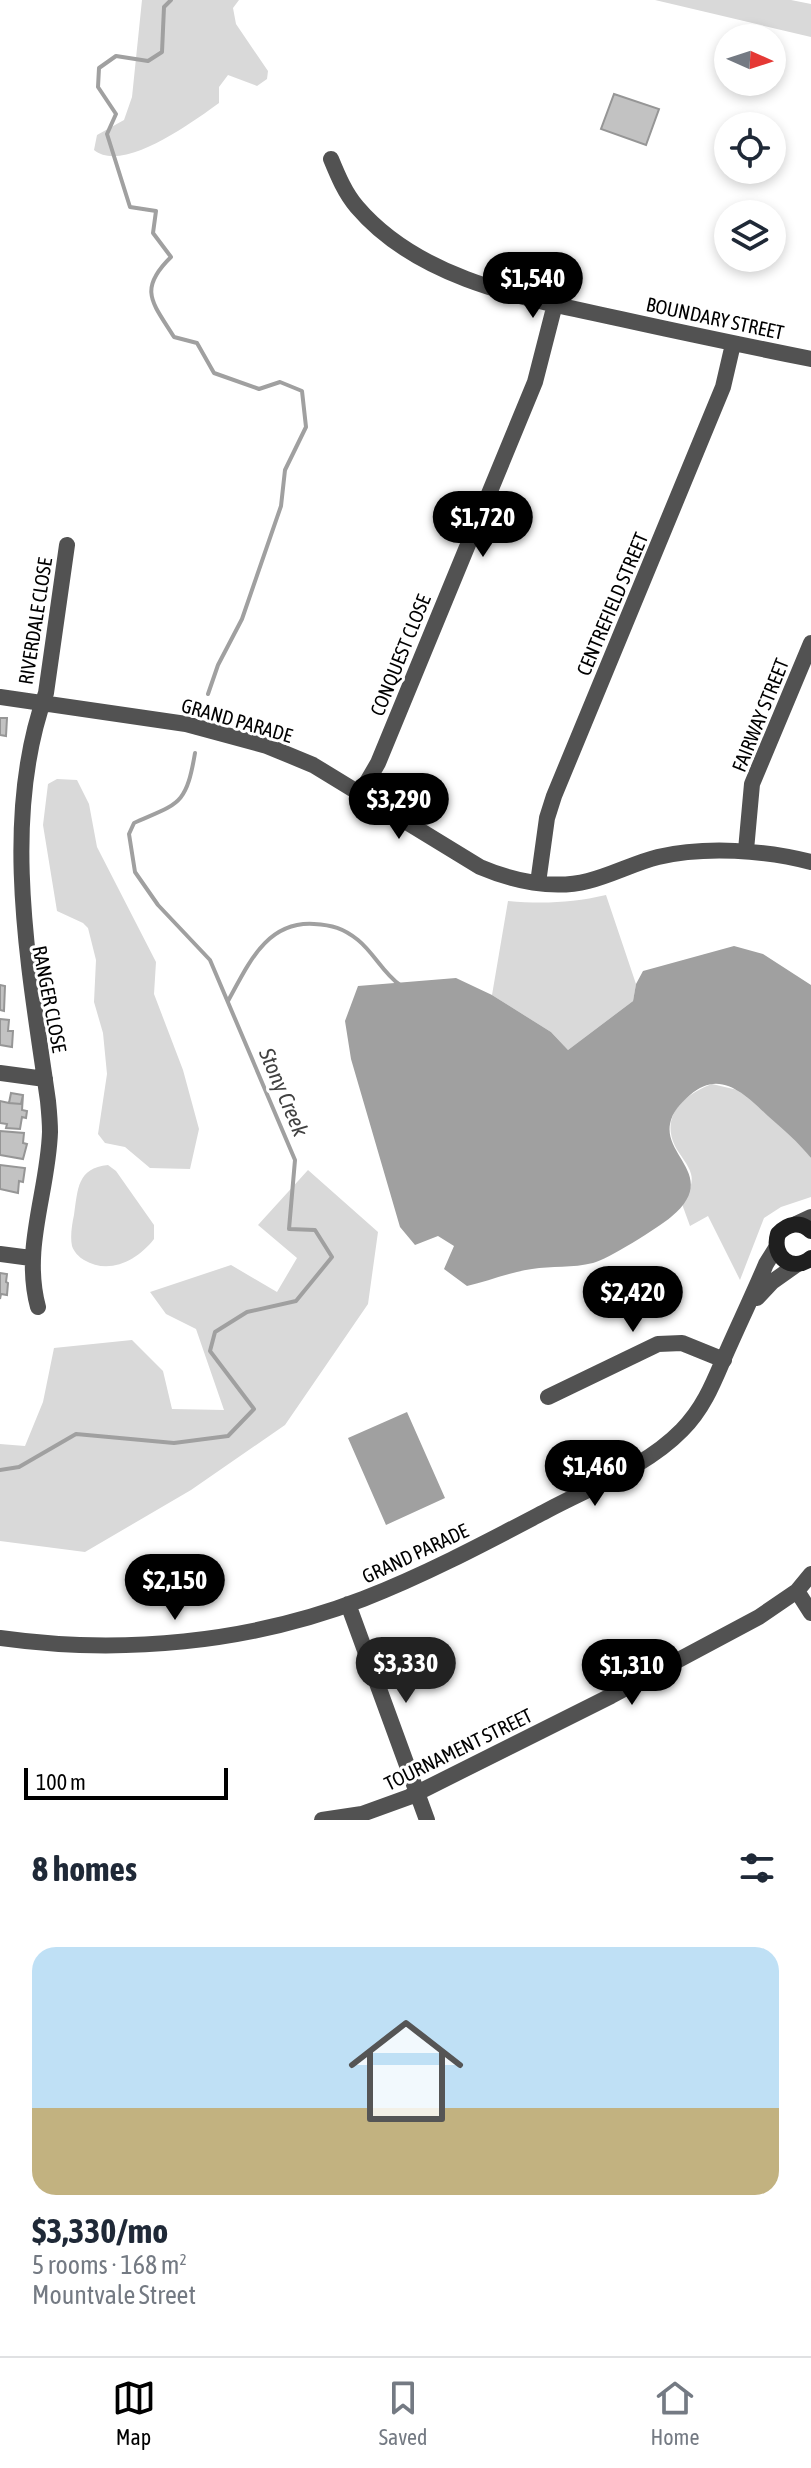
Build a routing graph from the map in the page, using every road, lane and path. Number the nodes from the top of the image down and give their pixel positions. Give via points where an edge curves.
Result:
1 (331, 159) dead end
2 (555, 304) junction
3 (733, 344) junction
4 (811, 359) edge
5 (67, 545) dead end
6 (811, 643) edge
7 (0, 697) edge
8 (41, 702) junction
9 (360, 794) junction
10 (746, 850) junction
11 (811, 862) edge
12 (538, 883) junction
13 (0, 1073) edge
14 (45, 1079) junction
15 (806, 1224) edge
16 (776, 1248) junction
17 (0, 1254) edge
18 (31, 1258) junction
19 (805, 1265) edge
20 (38, 1307) dead end
21 (748, 1308) junction
22 (724, 1360) junction
23 (548, 1397) dead end
24 (811, 1574) edge
25 (797, 1591) junction
26 (348, 1604) junction
27 (811, 1613) edge
28 (0, 1638) edge
29 (417, 1793) junction
30 (322, 1820) edge
31 (427, 1820) edge

1 - 2 street, BOUNDARY STREET via 357,208 397,242 479,284
2 - 3 street, BOUNDARY STREET
2 - 9 street, CONQUEST CLOSE via 535,382 378,763
3 - 4 street, BOUNDARY STREET
3 - 12 street, CENTREFIELD STREET via 719,398 554,796
5 - 8 street, RIVERDALE CLOSE
6 - 10 street, FAIRWAY STREET via 752,784
7 - 8 street, GRAND PARADE
8 - 9 street, GRAND PARADE via 186,724 267,746 313,765
8 - 14 street, RANGER CLOSE via 15,768 8,838 9,885
9 - 12 street, GRAND PARADE via 480,867 508,879
10 - 11 street, GRAND PARADE
10 - 12 street, GRAND PARADE via 660,857 587,882
13 - 14 street
14 - 18 street, RANGER CLOSE via 50,1134
15 - 16 street via 783,1229
16 - 19 street via 783,1260
16 - 21 street, GRAND PARADE
17 - 18 street
18 - 20 street, RANGER CLOSE
19 - 21 street, GRAND PARADE via 772,1282
21 - 22 street, GRAND PARADE
22 - 23 street via 682,1343 658,1344
22 - 26 street, GRAND PARADE via 705,1401 683,1429 647,1458 459,1556
24 - 25 street, TOURNAMENT STREET
25 - 27 street
25 - 29 street, TOURNAMENT STREET via 677,1661
26 - 28 street, GRAND PARADE via 191,1641 95,1644
26 - 29 street
29 - 30 street, TOURNAMENT STREET via 362,1814
29 - 31 street

